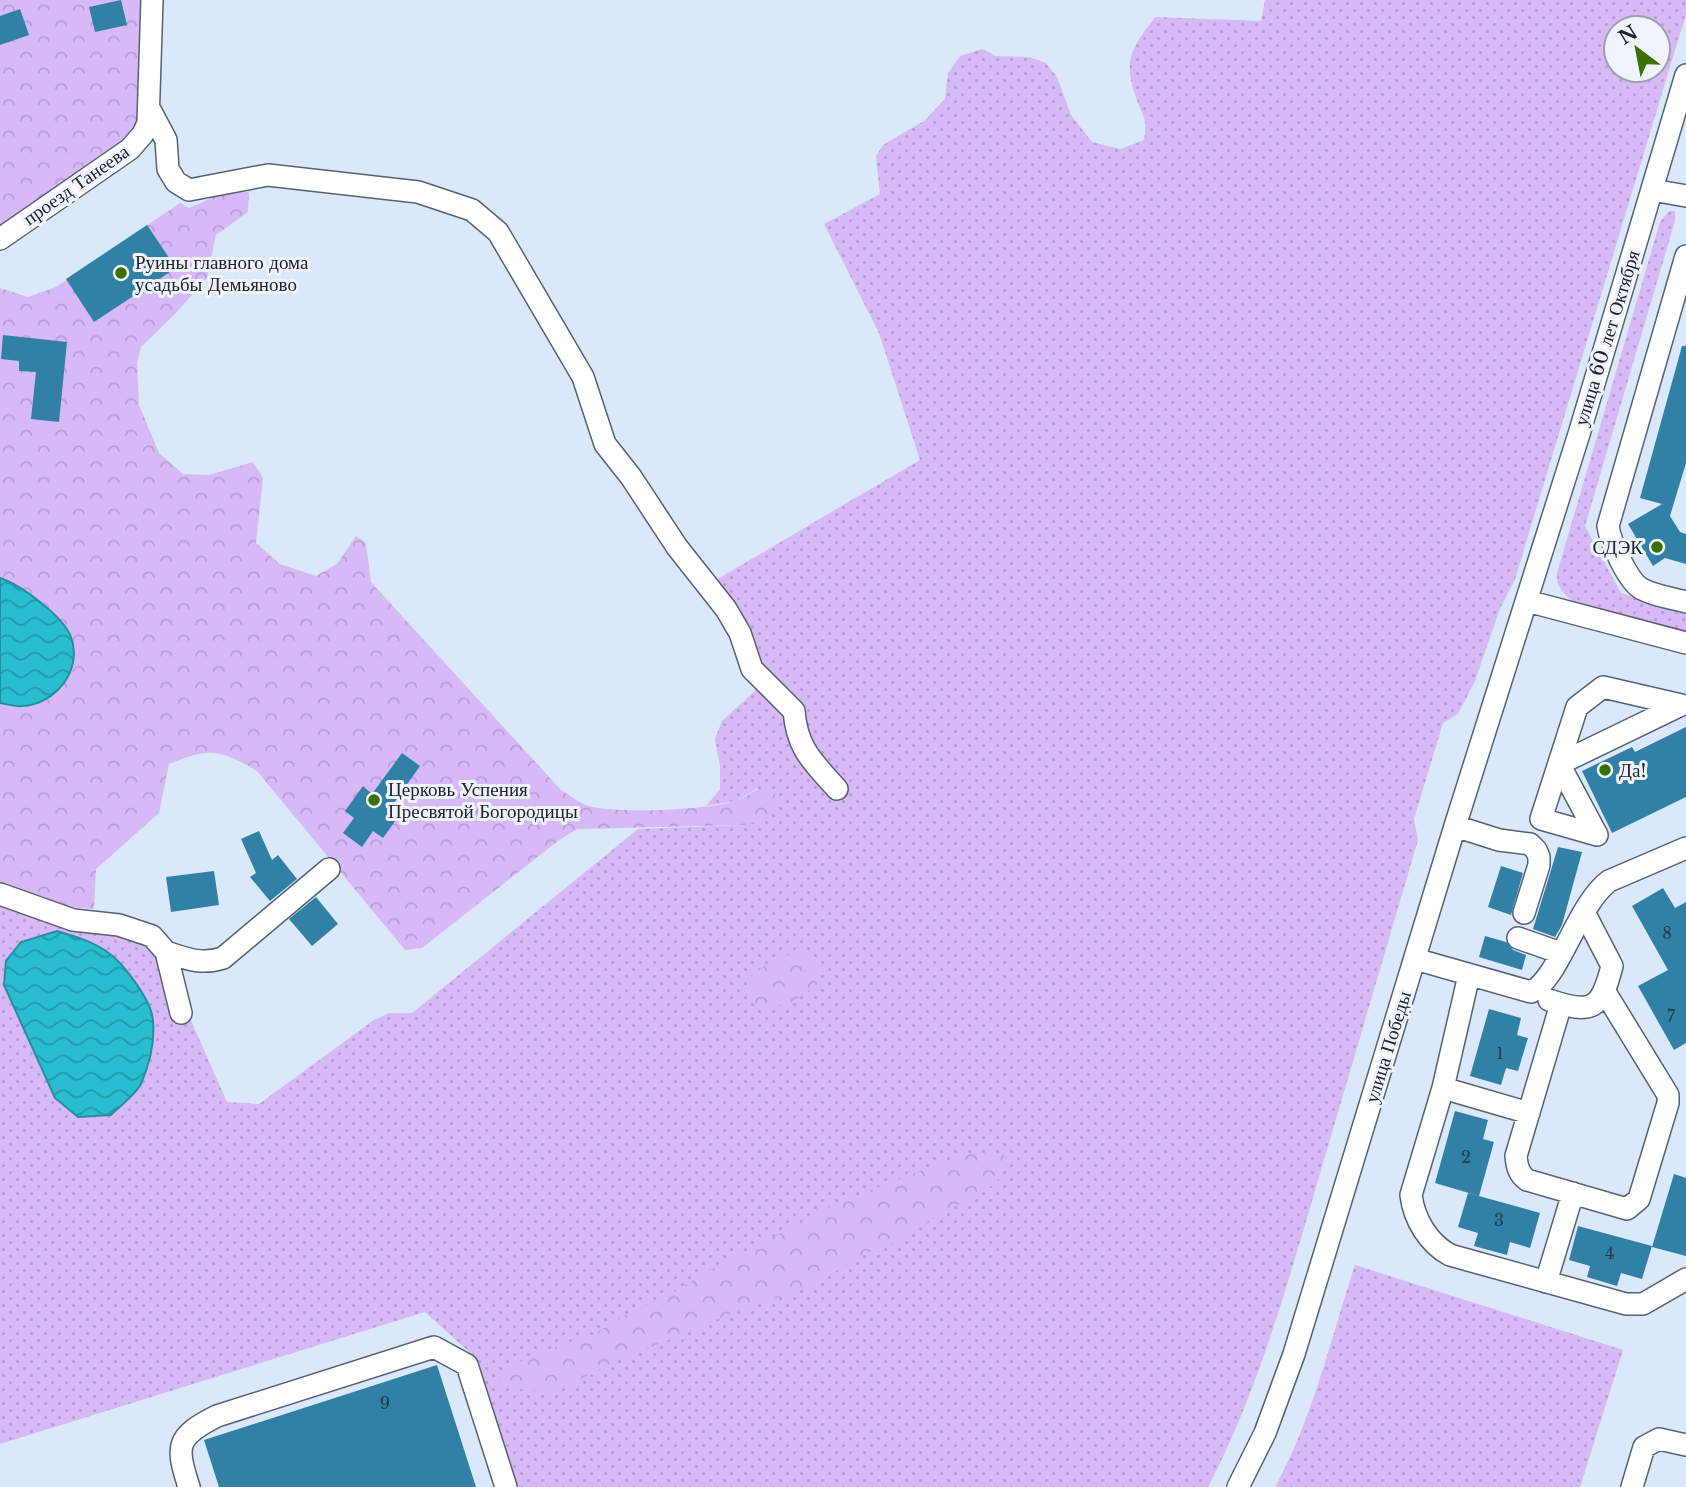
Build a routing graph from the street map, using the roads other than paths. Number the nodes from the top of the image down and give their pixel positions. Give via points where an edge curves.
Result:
1 (152, 0) edge
2 (1686, 75) edge
3 (149, 108) junction
4 (1652, 190) junction
5 (1686, 197) edge
6 (0, 239) edge
7 (1686, 256) edge
8 (1527, 601) junction
9 (1686, 602) edge
10 (1686, 643) edge
11 (1684, 699) edge
12 (837, 789) dead end
13 (1455, 826) junction
14 (1686, 848) edge
15 (329, 869) dead end
16 (0, 894) edge
17 (1584, 912) junction
18 (1524, 913) dead end
19 (1518, 939) dead end
20 (166, 952) junction
21 (1561, 953) junction
22 (1415, 959) junction
23 (1469, 975) junction
24 (1524, 992) junction
25 (1605, 992) junction
26 (1561, 1004) junction
27 (181, 1013) dead end
28 (1443, 1088) junction
29 (1529, 1113) junction
30 (1573, 1193) junction
31 (1686, 1279) edge
32 (1546, 1282) junction
33 (1686, 1445) edge
34 (190, 1487) edge
35 (506, 1487) edge
36 (1238, 1487) edge
37 (1632, 1487) edge

1 - 3 street, проезд Танеева
2 - 4 street, улица 60 лет Октября
3 - 6 street, проезд Танеева via 148,124 130,149
3 - 12 street via 166,140 168,169 176,182 189,190 268,175 418,192 472,210 498,232 583,377 605,444 726,608 752,669 794,711 804,752
4 - 5 street
4 - 8 street, улица 60 лет Октября
7 - 9 street via 1608,526 1610,539 1635,584
8 - 10 street
8 - 13 street, улица Победы
11 - 11 street via 1559,764 1577,707 1603,687
13 - 18 street via 1536,849 1539,865
13 - 22 street, улица Победы
14 - 17 street via 1609,881
15 - 20 street via 223,958 196,962
16 - 20 street via 73,920 119,925 152,936
17 - 21 street
17 - 25 street via 1612,966
19 - 21 street
20 - 27 street
21 - 24 street via 1544,984
22 - 23 street
22 - 36 street, улица Победы via 1294,1354 1265,1433
23 - 24 street
23 - 28 street
24 - 26 street
25 - 26 street via 1583,1009
25 - 30 street via 1665,1088 1668,1103 1634,1205 1627,1209
26 - 29 street
28 - 29 street
28 - 32 street via 1411,1195 1417,1219 1427,1236 1450,1255
29 - 30 street via 1516,1156 1521,1175
30 - 32 street
31 - 32 street via 1635,1305
33 - 37 street via 1659,1439 1644,1447
34 - 35 street via 179,1456 183,1441 196,1426 434,1347 467,1365

